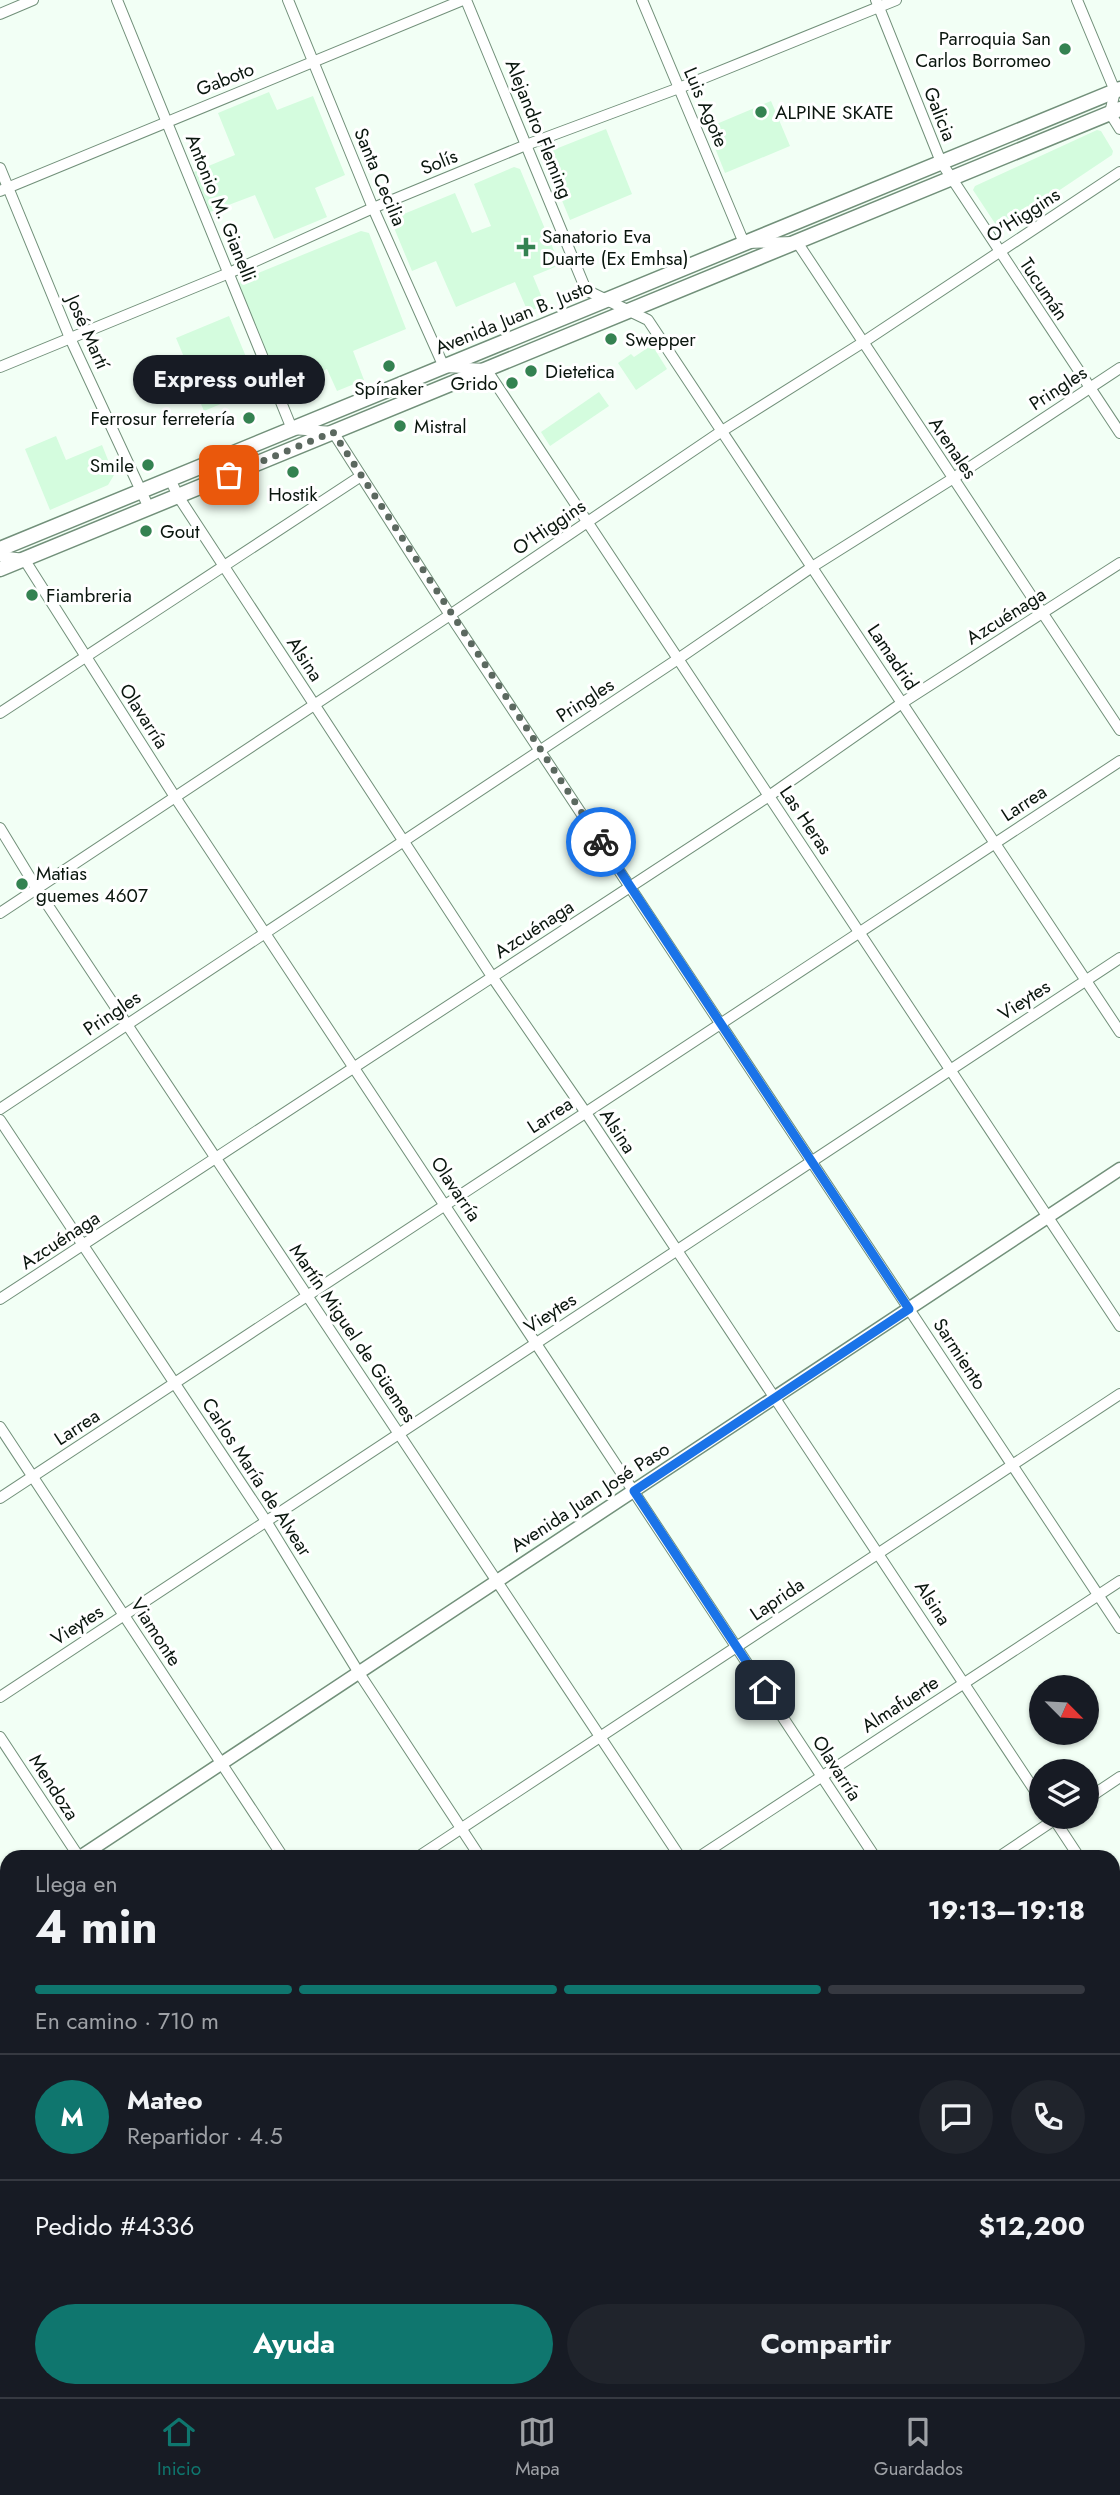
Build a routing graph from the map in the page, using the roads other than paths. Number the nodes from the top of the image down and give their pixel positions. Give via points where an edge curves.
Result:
1 (33, 0) edge
2 (117, 0) edge
3 (288, 0) edge
4 (465, 0) edge
5 (642, 0) edge
6 (896, 0) edge
7 (1077, 0) edge
8 (877, 4) edge
9 (0, 14) edge
10 (314, 62) junction
11 (679, 88) junction
12 (1117, 90) edge
13 (1115, 111) edge
14 (167, 122) junction
15 (1120, 129) edge
16 (526, 145) junction
17 (941, 162) junction
18 (0, 168) edge
19 (1120, 172) edge
20 (951, 178) junction
21 (4, 189) edge
22 (373, 208) junction
23 (797, 242) junction
24 (744, 243) junction
25 (999, 252) junction
26 (229, 273) junction
27 (607, 300) junction
28 (629, 311) junction
29 (70, 338) junction
30 (862, 342) junction
31 (0, 367) edge
32 (444, 367) junction
33 (1120, 368) edge
34 (486, 369) junction
35 (1090, 388) junction
36 (292, 429) junction
37 (722, 431) junction
38 (333, 432) junction
39 (1120, 433) edge
40 (361, 475) junction
41 (170, 479) junction
42 (952, 479) junction
43 (141, 491) junction
44 (178, 496) junction
45 (149, 508) junction
46 (588, 522) junction
47 (0, 549) edge
48 (0, 556) edge
49 (24, 559) junction
50 (1120, 563) edge
51 (224, 566) junction
52 (812, 567) junction
53 (0, 569) edge
54 (1042, 614) junction
55 (450, 615) junction
56 (86, 657) junction
57 (678, 659) junction
58 (902, 703) junction
59 (313, 704) junction
60 (0, 713) edge
61 (1120, 730) edge
62 (540, 750) junction
63 (1120, 761) edge
64 (769, 796) junction
65 (175, 797) junction
66 (0, 828) edge
67 (403, 842) junction
68 (996, 842) junction
69 (630, 887) junction
70 (37, 888) junction
71 (0, 913) edge
72 (859, 932) junction
73 (265, 933) junction
74 (1120, 958) edge
75 (492, 978) junction
76 (1086, 980) junction
77 (722, 1023) junction
78 (127, 1024) junction
79 (1120, 1032) edge
80 (354, 1068) junction
81 (950, 1070) junction
82 (0, 1109) edge
83 (586, 1113) junction
84 (0, 1120) edge
85 (216, 1158) junction
86 (812, 1161) junction
87 (1120, 1169) edge
88 (445, 1205) junction
89 (1048, 1217) junction
90 (85, 1245) junction
91 (676, 1251) junction
92 (308, 1296) junction
93 (0, 1299) edge
94 (909, 1309) junction
95 (1120, 1326) edge
96 (536, 1343) junction
97 (175, 1383) junction
98 (1120, 1394) edge
99 (774, 1398) junction
100 (0, 1427) edge
101 (399, 1433) junction
102 (1012, 1464) junction
103 (33, 1477) junction
104 (634, 1491) junction
105 (0, 1499) edge
106 (266, 1521) junction
107 (878, 1552) junction
108 (497, 1581) junction
109 (1120, 1581) edge
110 (1098, 1595) junction
111 (123, 1615) junction
112 (1120, 1628) edge
113 (736, 1647) junction
114 (359, 1673) junction
115 (964, 1683) junction
116 (0, 1697) edge
117 (600, 1736) junction
118 (0, 1737) edge
119 (221, 1764) junction
120 (822, 1776) junction
121 (1120, 1777) edge
122 (1029, 1782) edge
123 (1099, 1791) edge
124 (461, 1828) junction
125 (1039, 1829) edge
126 (1062, 1829) edge
127 (75, 1850) edge
128 (91, 1850) edge
129 (278, 1850) edge
130 (428, 1850) edge
131 (475, 1850) edge
132 (675, 1850) edge
133 (710, 1850) edge
134 (870, 1850) edge
135 (1009, 1850) edge
136 (1075, 1850) edge

1 - 9 street
2 - 14 street, Antonio M. Gianelli
3 - 10 street, Santa Cecilia
4 - 10 street, Gaboto
4 - 16 street, Alejandro Fleming
5 - 11 street, Luis Agote
6 - 8 street, Solís
7 - 12 street
8 - 11 street, Solís
8 - 17 street, Galicia
10 - 14 street, Gaboto
10 - 22 street, Santa Cecilia
11 - 16 street, Solís
11 - 24 street, Luis Agote
12 - 13 street
12 - 17 main road, Avenida Juan B. Justo
13 - 15 street
13 - 20 main road, Avenida Juan B. Justo
14 - 21 street, Gaboto
14 - 26 street, Antonio M. Gianelli
16 - 22 street, Solís
16 - 27 street, Alejandro Fleming via 586,290
17 - 20 street, Tucumán
17 - 24 main road, Avenida Juan B. Justo
18 - 21 street, José Martí
19 - 25 street, O'Higgins
20 - 23 main road, Avenida Juan B. Justo
20 - 25 street, Tucumán
21 - 29 street, José Martí
22 - 26 street, Solís
22 - 32 street, Santa Cecilia
23 - 24 street
23 - 28 main road, Avenida Juan B. Justo
23 - 30 street, Arenales
24 - 27 main road, Avenida Juan B. Justo
25 - 30 street, O'Higgins
25 - 35 street, Tucumán
26 - 29 street, Solís
26 - 36 street, Antonio M. Gianelli
27 - 28 street, Alejandro Fleming
27 - 32 main road, Avenida Juan B. Justo
28 - 34 main road, Avenida Juan B. Justo
28 - 37 street, Lamadrid via 648,320
29 - 31 street, Solís
29 - 43 street, José Martí
30 - 37 street, O'Higgins
30 - 42 street, Arenales
32 - 34 street
32 - 36 main road, Avenida Juan B. Justo
33 - 35 street, Pringles
34 - 38 main road, Avenida Juan B. Justo
34 - 46 street, Las Heras
35 - 39 street, Tucumán
35 - 42 street, Pringles
36 - 38 street
36 - 41 main road, Avenida Juan B. Justo
37 - 46 street, O'Higgins
37 - 52 street, Lamadrid
38 - 40 street, Sarmiento
38 - 44 main road, Avenida Juan B. Justo
40 - 51 street
40 - 55 street, Sarmiento
41 - 43 main road, Avenida Juan B. Justo
41 - 44 street, Alsina
42 - 52 street, Pringles
42 - 54 street, Arenales
43 - 45 street, José Martí
43 - 47 main road, Avenida Juan B. Justo
44 - 45 main road, Avenida Juan B. Justo
44 - 51 street, Alsina
45 - 49 main road, Avenida Juan B. Justo
46 - 55 street, O'Higgins
46 - 57 street, Las Heras
48 - 49 street
49 - 53 main road, Avenida Juan B. Justo
49 - 56 street, Olavarría
50 - 54 street, Azcuénaga
51 - 56 street
51 - 59 street, Alsina
52 - 57 street, Pringles
52 - 58 street, Lamadrid
54 - 58 street, Azcuénaga
54 - 61 street, Arenales
55 - 59 street, O'Higgins
55 - 62 street, Sarmiento
56 - 60 street
56 - 65 street, Olavarría
57 - 62 street, Pringles
57 - 64 street, Las Heras
58 - 64 street, Azcuénaga
58 - 68 street, Lamadrid
59 - 65 street, O'Higgins
59 - 67 street, Alsina
62 - 67 street, Pringles
62 - 69 street, Sarmiento
63 - 68 street, Larrea
64 - 69 street, Azcuénaga
64 - 72 street, Las Heras
65 - 70 street, O'Higgins
65 - 73 street, Olavarría
66 - 70 street, Martín Miguel de Güemes
67 - 73 street, Pringles
67 - 75 street, Alsina
68 - 72 street, Larrea
68 - 76 street, Lamadrid
69 - 75 street, Azcuénaga
69 - 77 street, Sarmiento
70 - 71 street, O'Higgins
70 - 78 street, Martín Miguel de Güemes
72 - 77 street, Larrea
72 - 81 street, Las Heras
73 - 78 street, Pringles
73 - 80 street, Olavarría
74 - 76 street, Vieytes
75 - 80 street, Azcuénaga
75 - 83 street, Alsina
76 - 79 street, Lamadrid
76 - 81 street, Vieytes
77 - 83 street, Larrea
77 - 86 street, Sarmiento
78 - 82 street, Pringles
78 - 85 street, Martín Miguel de Güemes
80 - 85 street, Azcuénaga
80 - 88 street, Olavarría
81 - 86 street, Vieytes
81 - 89 street, Las Heras
83 - 88 street, Larrea
83 - 91 street, Alsina
84 - 90 street, Carlos María de Alvear
85 - 90 street, Azcuénaga
85 - 92 street, Martín Miguel de Güemes
86 - 91 street, Vieytes
86 - 94 street, Sarmiento
87 - 89 main road, Avenida Juan José Paso
88 - 92 street, Larrea
88 - 96 street, Olavarría
89 - 94 main road, Avenida Juan José Paso
89 - 95 street, Las Heras
90 - 93 street, Azcuénaga
90 - 97 street, Carlos María de Alvear
91 - 96 street, Vieytes
91 - 99 street, Alsina
92 - 97 street, Larrea
92 - 101 street, Martín Miguel de Güemes
94 - 99 main road, Avenida Juan José Paso
94 - 102 street, Sarmiento
96 - 101 street, Vieytes
96 - 104 street, Olavarría
97 - 103 street, Larrea
97 - 106 street, Carlos María de Alvear
98 - 102 street, Laprida
99 - 104 main road, Avenida Juan José Paso
99 - 107 street, Alsina
100 - 103 street, Viamonte
101 - 106 street, Vieytes
101 - 108 street, Martín Miguel de Güemes
102 - 107 street, Laprida
102 - 110 street, Sarmiento
103 - 105 street, Larrea
103 - 111 street, Viamonte
104 - 108 main road, Avenida Juan José Paso
104 - 113 street, Olavarría
106 - 111 street, Vieytes
106 - 114 street, Carlos María de Alvear
107 - 113 street, Laprida
107 - 115 street, Alsina
108 - 114 main road, Avenida Juan José Paso
108 - 117 street, Martín Miguel de Güemes
109 - 110 street, Almafuerte
110 - 112 street, Sarmiento
110 - 115 street, Almafuerte
111 - 116 street, Vieytes
111 - 119 street, Viamonte
113 - 117 street, Laprida
113 - 120 street, Olavarría
114 - 119 main road, Avenida Juan José Paso
114 - 124 street, Carlos María de Alvear
115 - 120 street, Almafuerte
115 - 122 street, Alsina
117 - 124 street, Laprida
117 - 132 street, Martín Miguel de Güemes
118 - 127 street, Mendoza
119 - 128 main road, Avenida Juan José Paso
119 - 129 street, Viamonte
120 - 133 street, Almafuerte
120 - 134 street, Olavarría
121 - 123 street
124 - 130 street, Laprida
124 - 131 street, Carlos María de Alvear
125 - 135 street
126 - 136 street

